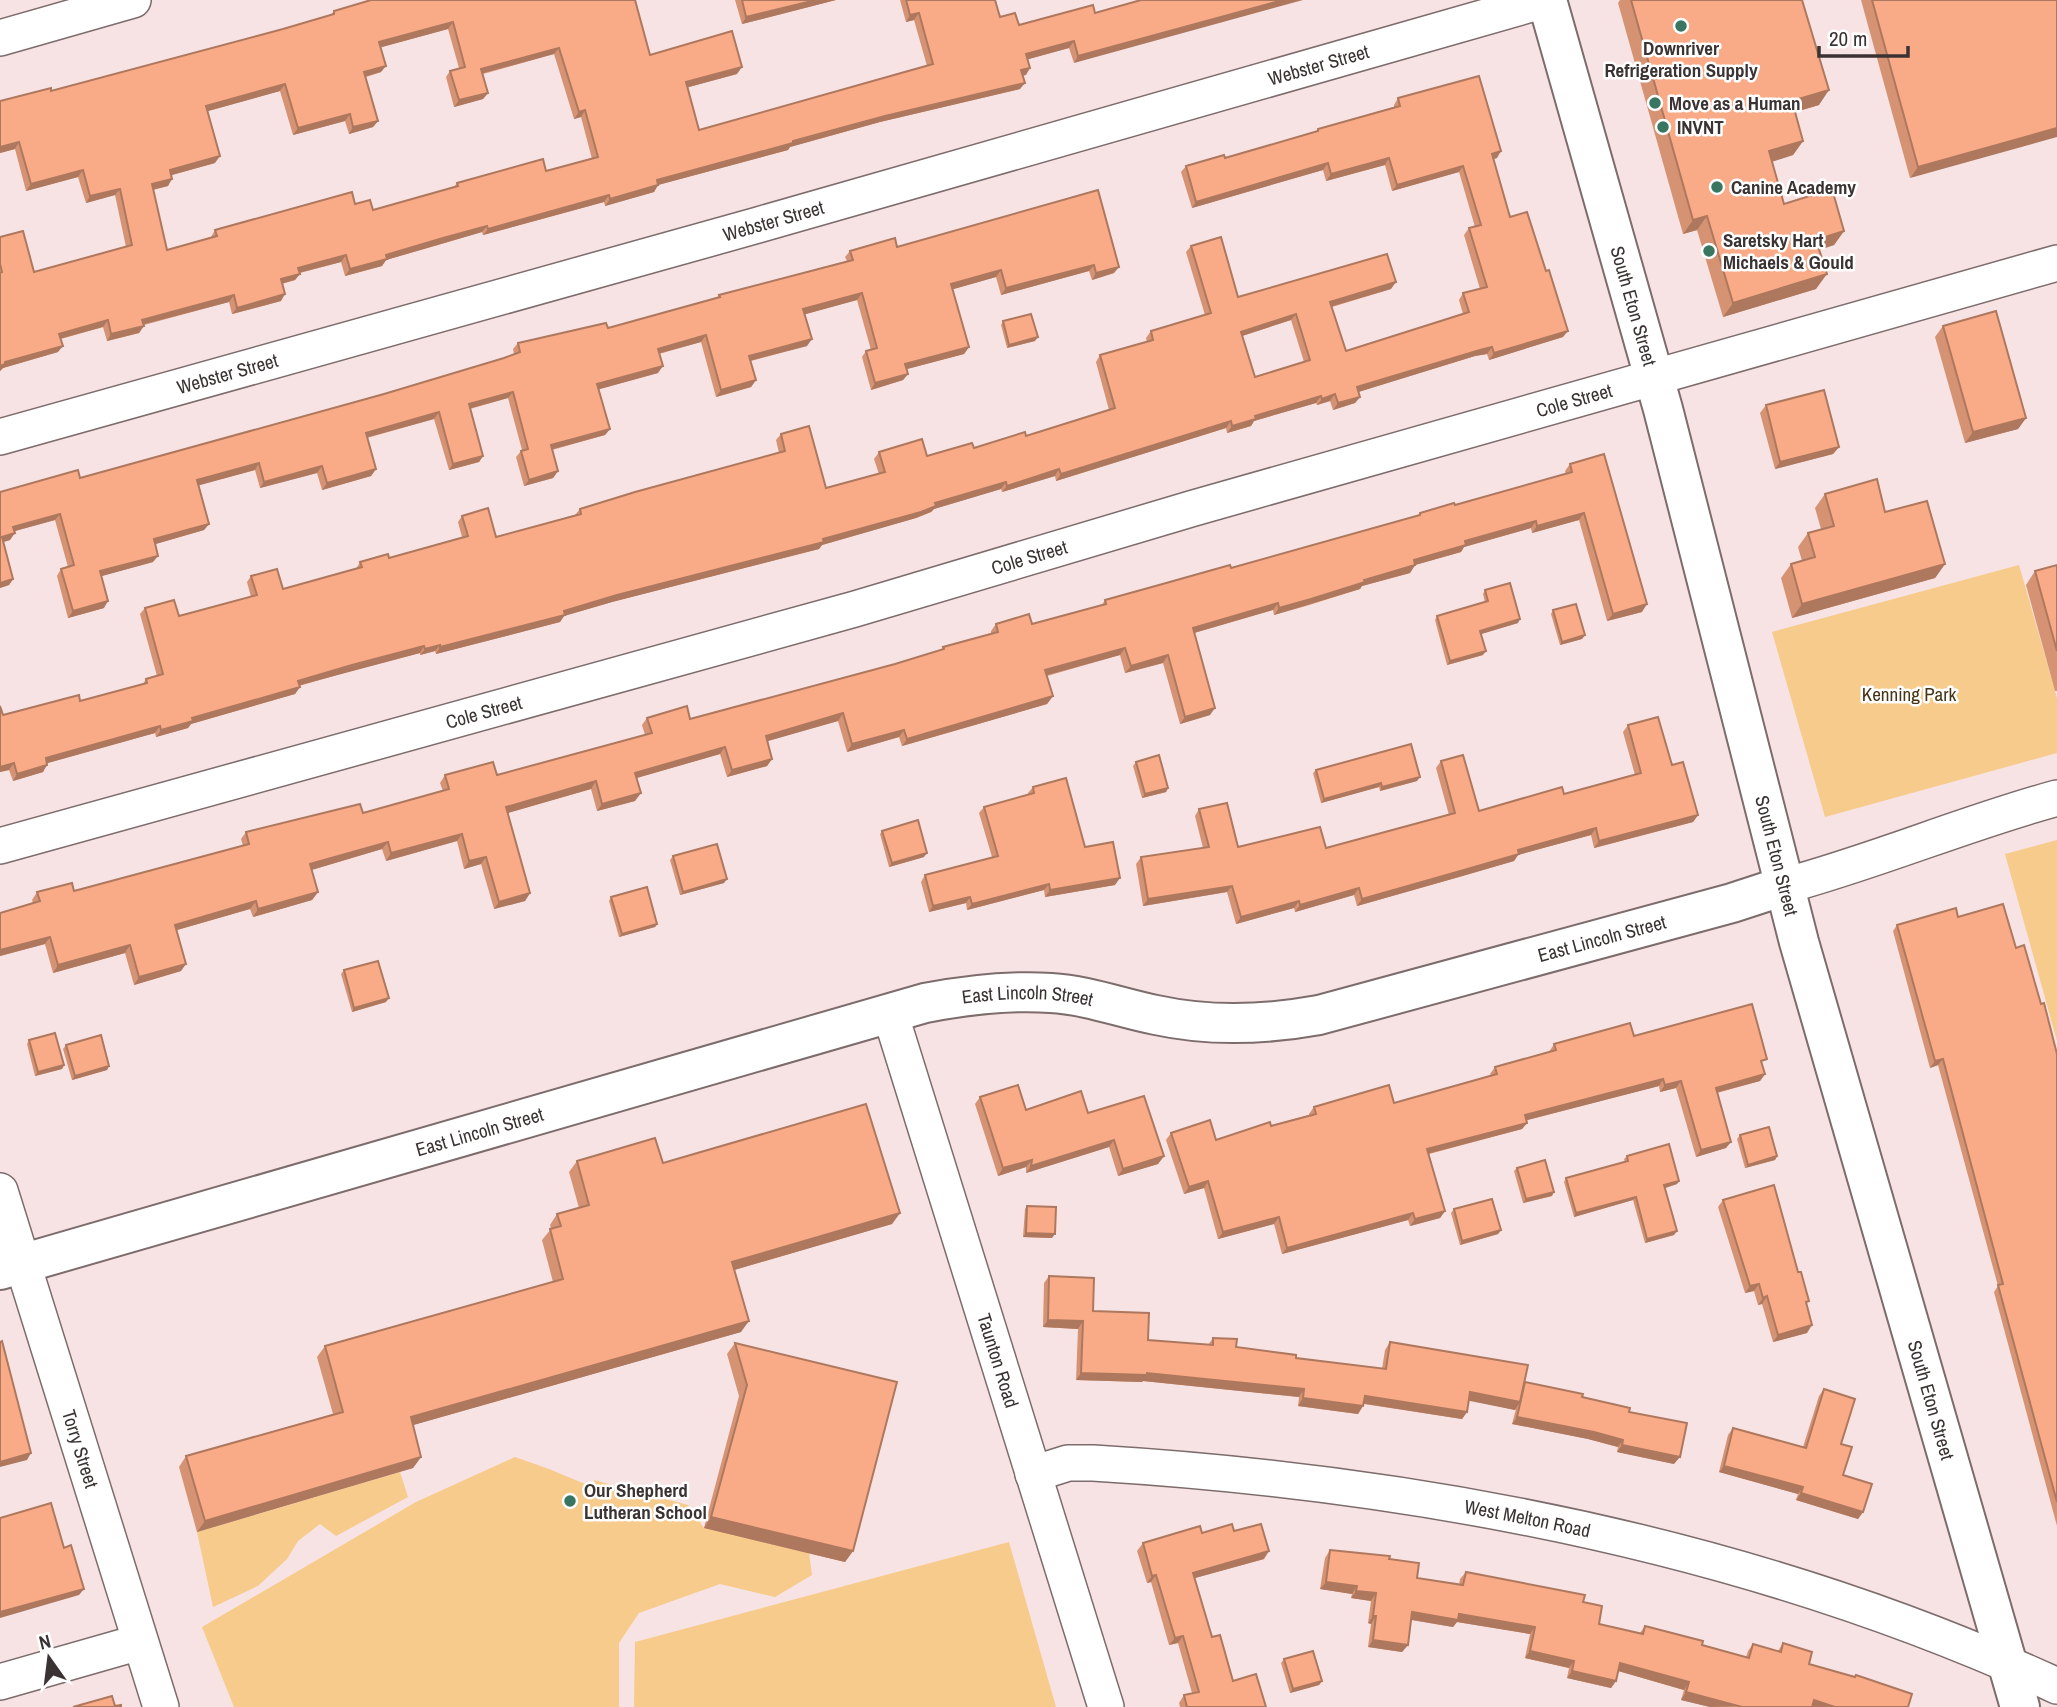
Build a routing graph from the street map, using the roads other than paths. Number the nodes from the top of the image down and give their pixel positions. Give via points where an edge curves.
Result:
1 (133, 0) edge
2 (1546, 0) edge
3 (0, 38) edge
4 (2057, 263) edge
5 (1654, 379) junction
6 (0, 437) edge
7 (2057, 798) edge
8 (0, 846) edge
9 (1784, 886) junction
10 (890, 1013) junction
11 (0, 1191) edge
12 (12, 1267) edge
13 (1033, 1474) junction
14 (140, 1642) junction
15 (2008, 1664) junction
16 (0, 1682) edge
17 (2057, 1686) edge
18 (161, 1707) edge
19 (1106, 1707) edge
20 (2020, 1707) edge

1 - 3 street
2 - 5 street, South Eton Street
2 - 6 street, Webster Street
4 - 5 street, Cole Street
5 - 8 street, Cole Street via 855,609
5 - 9 street, South Eton Street
7 - 9 street, East Lincoln Street
9 - 10 street, East Lincoln Street via 1282,1022 1201,1022 1054,993 1014,992 971,994
9 - 15 street, South Eton Street
10 - 12 street, East Lincoln Street
10 - 13 street, Taunton Road
11 - 12 street, Torry Street
12 - 14 street, Torry Street
13 - 15 street, West Melton Road via 1068,1463 1168,1467 1269,1476 1462,1505 1677,1552 1813,1592
13 - 19 street, Taunton Road
14 - 16 street
14 - 18 street, Torry Street
15 - 17 street, West Melton Road
15 - 20 street, South Eton Street

